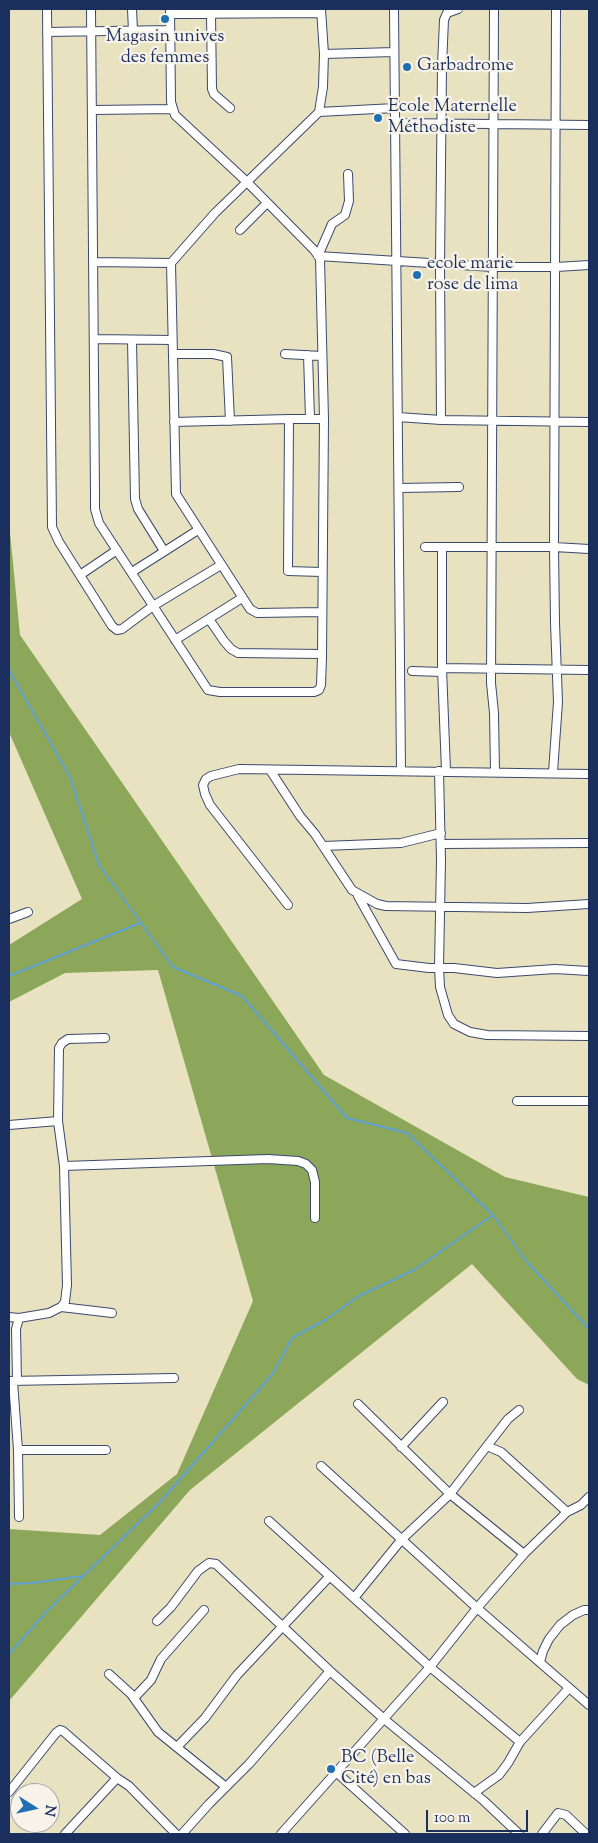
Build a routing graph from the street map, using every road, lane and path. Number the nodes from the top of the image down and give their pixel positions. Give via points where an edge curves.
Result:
1 (47, 9) edge
2 (91, 9) edge
3 (132, 9) edge
4 (394, 9) edge
5 (458, 9) edge
6 (494, 9) edge
7 (556, 9) edge
8 (170, 11) edge
9 (221, 11) edge
10 (321, 11) edge
11 (211, 14) junction
12 (170, 30) junction
13 (91, 31) junction
14 (133, 31) junction
15 (47, 32) junction
16 (394, 52) junction
17 (324, 54) junction
18 (230, 108) dead end
19 (395, 108) junction
20 (92, 110) junction
21 (172, 110) junction
22 (319, 112) junction
23 (395, 124) junction
24 (442, 124) junction
25 (493, 124) junction
26 (554, 124) junction
27 (589, 125) edge
28 (348, 174) dead end
29 (247, 182) junction
30 (267, 203) junction
31 (240, 230) dead end
32 (318, 256) junction
33 (94, 262) junction
34 (397, 262) junction
35 (171, 263) junction
36 (440, 265) junction
37 (589, 265) edge
38 (493, 267) junction
39 (556, 268) junction
40 (94, 339) junction
41 (132, 340) junction
42 (172, 340) junction
43 (172, 354) junction
44 (285, 354) dead end
45 (308, 355) junction
46 (321, 356) junction
47 (310, 418) junction
48 (398, 418) junction
49 (289, 419) junction
50 (324, 419) junction
51 (230, 420) junction
52 (442, 420) junction
53 (492, 421) junction
54 (174, 422) junction
55 (555, 422) junction
56 (589, 422) edge
57 (458, 487) dead end
58 (400, 488) junction
59 (198, 530) junction
60 (425, 547) dead end
61 (442, 547) junction
62 (554, 547) junction
63 (492, 548) junction
64 (589, 549) edge
65 (117, 550) junction
66 (164, 551) junction
67 (221, 566) junction
68 (132, 572) junction
69 (322, 572) junction
70 (80, 575) junction
71 (242, 598) junction
72 (154, 606) junction
73 (321, 612) junction
74 (208, 619) junction
75 (176, 640) junction
76 (322, 654) junction
77 (491, 669) junction
78 (442, 670) junction
79 (558, 670) junction
80 (589, 670) edge
81 (412, 671) dead end
82 (270, 770) junction
83 (401, 771) junction
84 (443, 771) junction
85 (495, 772) junction
86 (553, 772) junction
87 (589, 774) edge
88 (441, 833) junction
89 (589, 843) edge
90 (441, 844) junction
91 (322, 846) junction
92 (357, 894) junction
93 (589, 904) edge
94 (288, 906) dead end
95 (441, 906) junction
96 (28, 912) dead end
97 (9, 919) edge
98 (438, 967) junction
99 (589, 971) edge
100 (589, 1036) edge
101 (105, 1038) dead end
102 (517, 1101) dead end
103 (589, 1101) edge
104 (58, 1121) junction
105 (9, 1125) edge
106 (64, 1166) junction
107 (315, 1218) dead end
108 (61, 1307) junction
109 (112, 1313) dead end
110 (9, 1317) edge
111 (19, 1318) junction
112 (174, 1378) dead end
113 (13, 1381) edge
114 (443, 1402) dead end
115 (358, 1404) dead end
116 (519, 1410) dead end
117 (487, 1446) junction
118 (401, 1448) junction
119 (18, 1450) junction
120 (106, 1450) dead end
121 (321, 1466) dead end
122 (450, 1494) junction
123 (589, 1497) edge
124 (567, 1512) junction
125 (19, 1517) dead end
126 (269, 1521) dead end
127 (402, 1539) junction
128 (524, 1554) junction
129 (330, 1576) junction
130 (354, 1598) junction
131 (476, 1608) junction
132 (204, 1610) dead end
133 (589, 1610) edge
134 (157, 1622) dead end
135 (284, 1625) junction
136 (540, 1662) junction
137 (430, 1666) junction
138 (330, 1670) junction
139 (109, 1674) dead end
140 (569, 1688) junction
141 (134, 1698) junction
142 (589, 1705) edge
143 (384, 1719) junction
144 (520, 1742) junction
145 (177, 1747) junction
146 (336, 1772) junction
147 (117, 1778) junction
148 (226, 1787) junction
149 (9, 1792) edge
150 (474, 1793) junction
151 (284, 1833) edge
152 (65, 1834) edge
153 (176, 1834) edge
154 (182, 1834) edge
155 (405, 1834) edge
156 (519, 1834) edge
157 (542, 1834) edge
158 (586, 1834) edge

1 - 15 street
2 - 13 street
3 - 14 street
4 - 16 street
5 - 24 street via 446,13 444,20
6 - 25 street
7 - 26 street
8 - 11 street
8 - 12 street
9 - 10 street
9 - 11 street
10 - 17 street
11 - 18 street via 212,89
12 - 14 street
12 - 21 street
13 - 14 street
13 - 15 street
13 - 20 street
15 - 70 street via 51,512 52,527
16 - 17 street
16 - 19 street
17 - 22 street
19 - 22 street
19 - 23 street
20 - 21 street
20 - 33 street
21 - 29 street
22 - 29 street
23 - 24 street
23 - 34 street
24 - 25 street
24 - 36 street
25 - 26 street
25 - 38 street
26 - 27 street
26 - 39 street
28 - 32 street via 349,201 344,215 332,224
29 - 30 street
29 - 35 street
30 - 31 street
30 - 32 street
32 - 34 street
32 - 46 street
33 - 35 street
33 - 40 street
34 - 36 street
34 - 48 street
35 - 42 street
36 - 38 street
36 - 52 street
37 - 39 street
38 - 39 street
38 - 53 street
39 - 55 street
40 - 41 street
40 - 65 street via 95,509 98,523
41 - 42 street
41 - 66 street via 135,499
42 - 43 street
43 - 51 street via 227,357
43 - 54 street
44 - 45 street
45 - 46 street
45 - 47 street
46 - 50 street
47 - 49 street
47 - 50 street
48 - 52 street
48 - 58 street
49 - 51 street
49 - 69 street via 288,571
50 - 69 street
51 - 54 street
52 - 53 street
53 - 55 street
53 - 63 street
54 - 59 street via 176,494
55 - 56 street
55 - 62 street
57 - 58 street
58 - 83 street
59 - 66 street
59 - 67 street
60 - 61 street
61 - 63 street
61 - 78 street
62 - 63 street
62 - 64 street
62 - 79 street
63 - 77 street
65 - 68 street
65 - 70 street
66 - 68 street
67 - 71 street
67 - 72 street
68 - 72 street
69 - 73 street
70 - 72 street via 117,630
71 - 73 street via 257,613
71 - 74 street
72 - 75 street
73 - 76 street
74 - 75 street
74 - 76 street via 231,649 238,653
75 - 76 street via 208,690 216,691 314,692 321,685
77 - 78 street
77 - 79 street
77 - 85 street
78 - 81 street
78 - 84 street
79 - 80 street
79 - 86 street
82 - 83 street
82 - 91 street
82 - 94 street via 225,772 211,776 203,785 210,805
83 - 84 street
84 - 85 street
84 - 88 street
85 - 86 street
86 - 87 street
88 - 90 street
88 - 91 street via 401,843
89 - 90 street
90 - 95 street
91 - 92 street
92 - 95 street via 386,906
92 - 98 street via 396,964
93 - 95 street via 527,908
95 - 98 street
96 - 97 street
98 - 99 street via 497,973 555,969
98 - 100 street via 448,1015 454,1024 470,1032
101 - 104 street via 68,1039 59,1048
102 - 103 street
104 - 105 street
104 - 106 street
106 - 107 street via 298,1161 312,1170
106 - 108 street via 67,1285 65,1302
108 - 109 street
108 - 111 street via 49,1313
110 - 111 street
111 - 113 street
112 - 113 street
113 - 119 street
114 - 118 street
115 - 118 street
116 - 117 street
117 - 122 street
117 - 124 street via 501,1452
118 - 122 street
119 - 120 street
119 - 125 street
121 - 127 street
122 - 127 street
122 - 128 street
123 - 124 street
124 - 128 street
126 - 129 street
127 - 130 street
127 - 131 street
128 - 131 street
129 - 130 street
129 - 135 street
130 - 137 street
131 - 136 street
131 - 137 street
132 - 141 street via 161,1659 151,1680
133 - 136 street via 573,1615 560,1625 542,1651
134 - 135 street via 198,1571 212,1563
135 - 138 street
135 - 145 street via 233,1679 205,1718
136 - 140 street
137 - 143 street
137 - 144 street
138 - 143 street
138 - 148 street
139 - 141 street
140 - 142 street
140 - 144 street
141 - 145 street via 153,1726
143 - 146 street
143 - 150 street
144 - 150 street via 499,1775
145 - 148 street
146 - 151 street
146 - 155 street
147 - 149 street via 60,1730
147 - 152 street
147 - 153 street
148 - 154 street
150 - 156 street
157 - 158 street via 558,1813 562,1813

